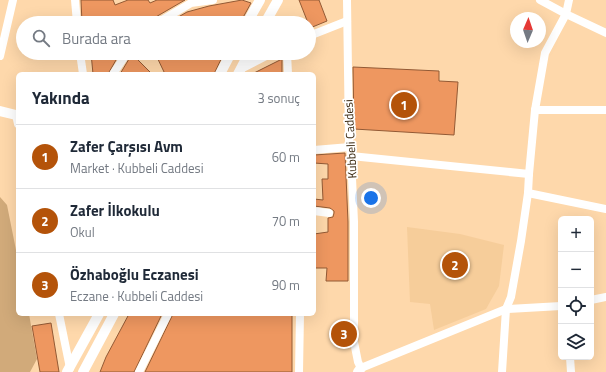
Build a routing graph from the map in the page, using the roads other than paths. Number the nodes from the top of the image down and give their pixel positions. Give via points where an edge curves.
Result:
1 (13, 0) edge
2 (75, 0) edge
3 (213, 0) edge
4 (260, 0) edge
5 (278, 0) edge
6 (347, 0) edge
7 (540, 0) edge
8 (569, 0) edge
9 (192, 2) edge
10 (566, 14) junction
11 (76, 16) edge
12 (169, 16) edge
13 (251, 16) edge
14 (269, 16) edge
15 (346, 21) junction
16 (316, 33) edge
17 (606, 33) edge
18 (0, 56) edge
19 (81, 60) edge
20 (122, 60) edge
21 (227, 60) edge
22 (245, 60) edge
23 (259, 60) edge
24 (287, 60) edge
25 (239, 71) edge
26 (83, 72) edge
27 (114, 72) edge
28 (221, 72) edge
29 (288, 72) edge
30 (535, 110) junction
31 (606, 110) edge
32 (0, 111) edge
33 (16, 118) edge
34 (350, 147) junction
35 (316, 150) edge
36 (351, 156) junction
37 (529, 174) junction
38 (528, 193) junction
39 (606, 209) edge
40 (316, 212) edge
41 (329, 213) dead end
42 (606, 297) edge
43 (594, 299) edge
44 (558, 306) edge
45 (506, 309) junction
46 (59, 316) edge
47 (98, 316) edge
48 (113, 316) edge
49 (167, 316) edge
50 (300, 316) edge
51 (570, 360) edge
52 (69, 370) edge
53 (363, 371) edge
54 (83, 372) edge
55 (139, 372) edge
56 (299, 372) edge
57 (502, 372) edge
58 (571, 372) edge

1 - 18 street
2 - 11 street
3 - 9 street
4 - 13 street
5 - 14 street
6 - 15 street, Kubbeli Caddesi
7 - 10 street
8 - 10 street
9 - 12 street
10 - 17 street
10 - 30 street via 545,53
15 - 16 street
15 - 34 street, Kubbeli Caddesi
19 - 26 street
20 - 27 street
21 - 28 street
22 - 25 street
23 - 25 street
24 - 29 street
30 - 31 street
30 - 37 street
32 - 33 street
34 - 35 street
34 - 36 street, Kubbeli Caddesi
36 - 37 street
36 - 53 street, Kubbeli Caddesi via 354,342 358,362
37 - 38 street
38 - 39 street
38 - 45 street via 511,297
40 - 41 street
42 - 43 street
44 - 45 street
45 - 53 street
45 - 57 street
46 - 52 street
47 - 52 street
48 - 54 street
49 - 55 street
50 - 56 street
51 - 58 street

